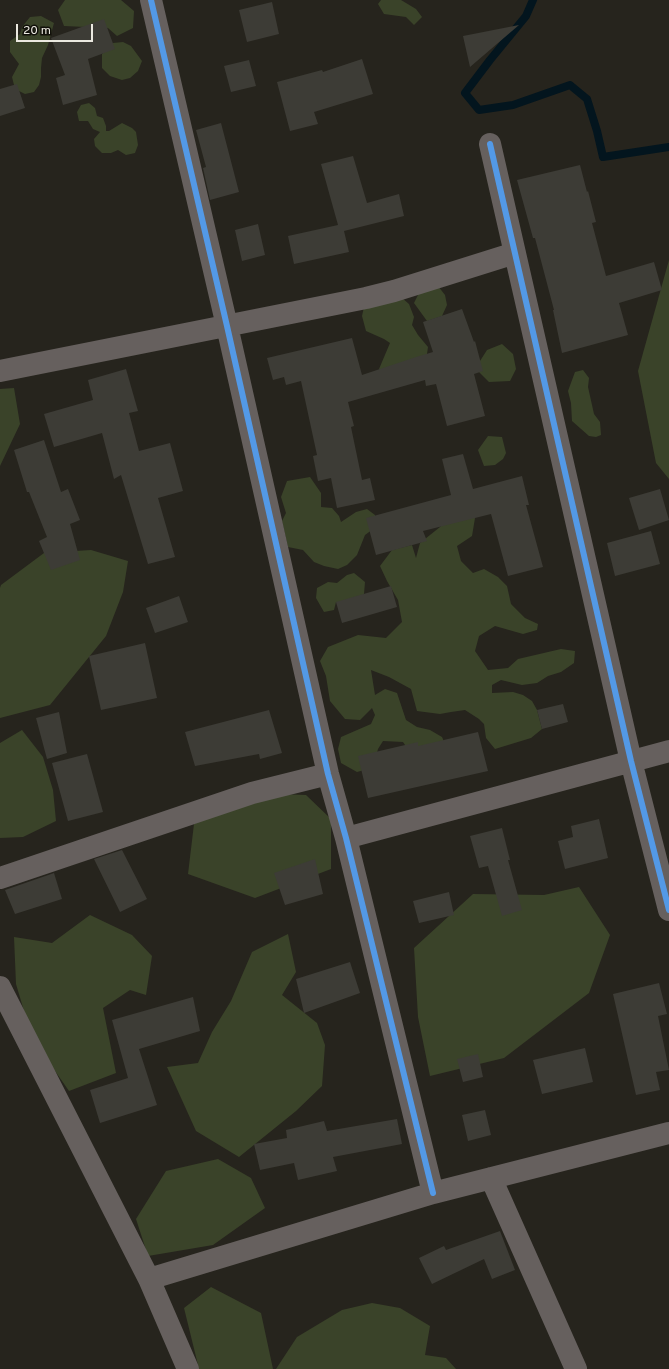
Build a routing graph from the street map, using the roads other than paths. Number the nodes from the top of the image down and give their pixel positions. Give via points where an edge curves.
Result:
1 (150, 0) edge
2 (490, 144) dead end
3 (515, 253) junction
4 (227, 326) junction
5 (0, 371) edge
6 (669, 751) edge
7 (631, 760) junction
8 (328, 774) junction
9 (346, 838) junction
10 (0, 878) edge
11 (669, 910) edge
12 (0, 987) edge
13 (669, 1133) edge
14 (491, 1178) junction
15 (433, 1192) junction
16 (149, 1279) junction
17 (188, 1369) edge
18 (576, 1369) edge

1 - 4 street
2 - 3 street
3 - 4 street via 394,291
3 - 7 street
4 - 5 street
4 - 8 street
6 - 7 street
7 - 9 street
7 - 11 street
8 - 9 street
8 - 10 street via 252,793
9 - 15 street
12 - 16 street
13 - 14 street
14 - 15 street
14 - 18 street
15 - 16 street
16 - 17 street

